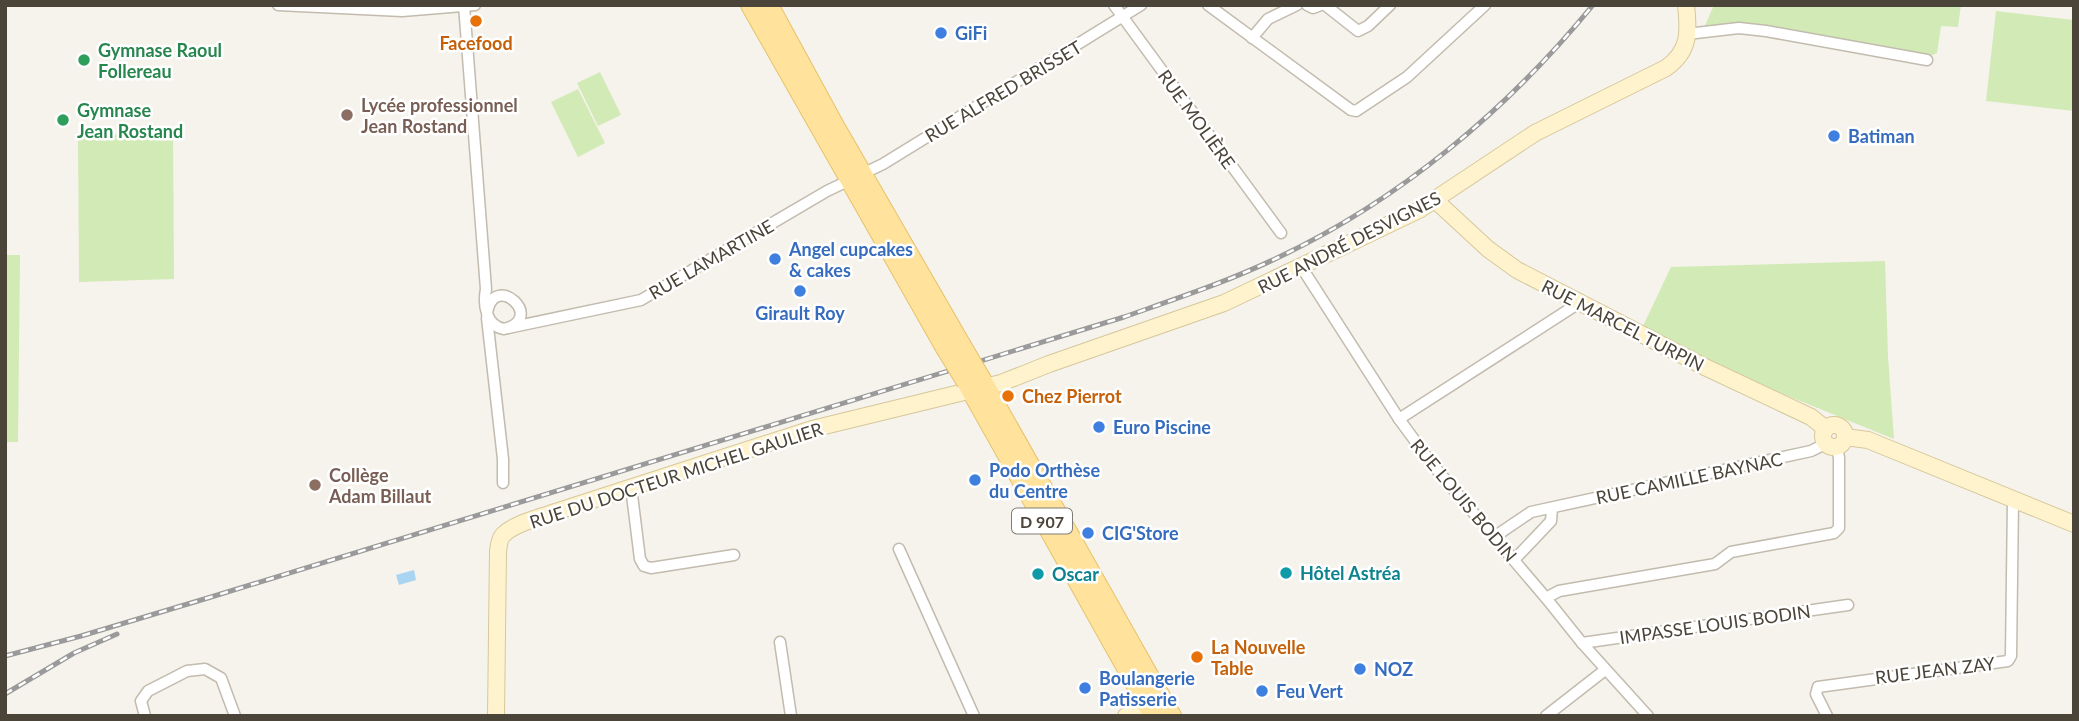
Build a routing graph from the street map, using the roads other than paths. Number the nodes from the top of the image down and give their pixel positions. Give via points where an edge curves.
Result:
1 (278, 5) edge
2 (750, 5) edge
3 (760, 5) edge
4 (769, 5) edge
5 (1114, 5) edge
6 (1141, 5) edge
7 (1208, 5) edge
8 (1297, 5) edge
9 (1307, 5) edge
10 (1323, 5) edge
11 (1390, 5) edge
12 (1485, 5) edge
13 (1686, 5) edge
14 (468, 6) edge
15 (1123, 18) junction
16 (1687, 34) junction
17 (1252, 38) junction
18 (1927, 60) dead end
19 (819, 111) junction
20 (856, 177) junction
21 (1435, 200) junction
22 (1281, 233) dead end
23 (1302, 268) junction
24 (1579, 303) junction
25 (520, 312) junction
26 (487, 314) junction
27 (550, 319) junction
28 (503, 328) junction
29 (491, 344) junction
30 (952, 346) junction
31 (975, 384) junction
32 (1399, 419) junction
33 (1833, 439) junction
34 (503, 483) dead end
35 (631, 487) junction
36 (2013, 500) junction
37 (1552, 508) junction
38 (2074, 524) edge
39 (1494, 537) junction
40 (899, 549) dead end
41 (734, 555) dead end
42 (1514, 561) junction
43 (1546, 598) junction
44 (1848, 605) dead end
45 (780, 642) dead end
46 (1582, 643) junction
47 (1605, 670) junction
48 (1154, 707) edge
49 (145, 716) edge
50 (235, 716) edge
51 (496, 716) edge
52 (791, 716) edge
53 (974, 716) edge
54 (1126, 716) edge
55 (1172, 716) edge
56 (1546, 716) edge
57 (1648, 716) edge
58 (1827, 716) edge

1 - 14 street via 390,11
2 - 19 main road, D 907
3 - 19 street
4 - 19 main road, D 907
5 - 15 street, RUE MOLIÈRE
6 - 15 street, RUE ALFRED BRISSET
7 - 17 street
8 - 17 street via 1268,19
9 - 10 street
10 - 11 street via 1358,31
12 - 17 street via 1407,77 1356,111
13 - 16 street, RUE ANDRÉ DESVIGNES
14 - 26 street
15 - 20 street, RUE ALFRED BRISSET
15 - 22 street, RUE MOLIÈRE
16 - 18 street via 1739,28
16 - 21 street, RUE ANDRÉ DESVIGNES via 1682,52 1666,68 1535,133
19 - 20 main road, D 907
20 - 27 street, RUE LAMARTINE via 641,300
20 - 30 main road, D 907 via 925,282
20 - 30 main road, D 907 via 928,320
21 - 23 street, RUE ANDRÉ DESVIGNES
21 - 24 street, RUE MARCEL TURPIN via 1517,270
23 - 31 street, RUE ANDRÉ DESVIGNES via 1224,303 1001,383
23 - 32 street, RUE LOUIS BODIN
24 - 32 street
24 - 33 street, RUE MARCEL TURPIN via 1811,417
25 - 26 street via 516,302 503,296 491,302
25 - 27 street, RUE LAMARTINE
25 - 28 street via 516,323
26 - 28 street via 491,323
26 - 29 street
27 - 28 street, RUE LAMARTINE
28 - 29 street via 492,334
29 - 34 street
30 - 31 main road, D 907, bridge
31 - 35 street, RUE DU DOCTEUR MICHEL GAULIER via 812,429
31 - 48 main road, D 907 via 1005,424
32 - 39 street, RUE LOUIS BODIN
33 - 36 street, RUE MARCEL TURPIN via 1868,440
33 - 37 street, RUE CAMILLE BAYNAC via 1811,451
33 - 43 street via 1839,458 1839,528 1834,533 1731,552 1715,564 1559,591
35 - 41 street via 644,566
35 - 51 street, RUE DU DOCTEUR MICHEL GAULIER via 503,535 497,565
36 - 38 street, RUE MARCEL TURPIN
36 - 58 street, RUE JEAN ZAY via 2008,661 1818,687 1816,694
37 - 39 street, RUE CAMILLE BAYNAC via 1531,512
37 - 42 street via 1550,521
39 - 42 street, RUE LOUIS BODIN
40 - 53 street
42 - 43 street, RUE LOUIS BODIN
43 - 46 street, RUE LOUIS BODIN
44 - 46 street, IMPASSE LOUIS BODIN
45 - 52 street
46 - 47 street, RUE LOUIS BODIN
47 - 56 street
47 - 57 street, RUE LOUIS BODIN
48 - 54 street
48 - 55 main road, D 907
49 - 50 street via 141,701 148,691 187,671 205,669 221,678

